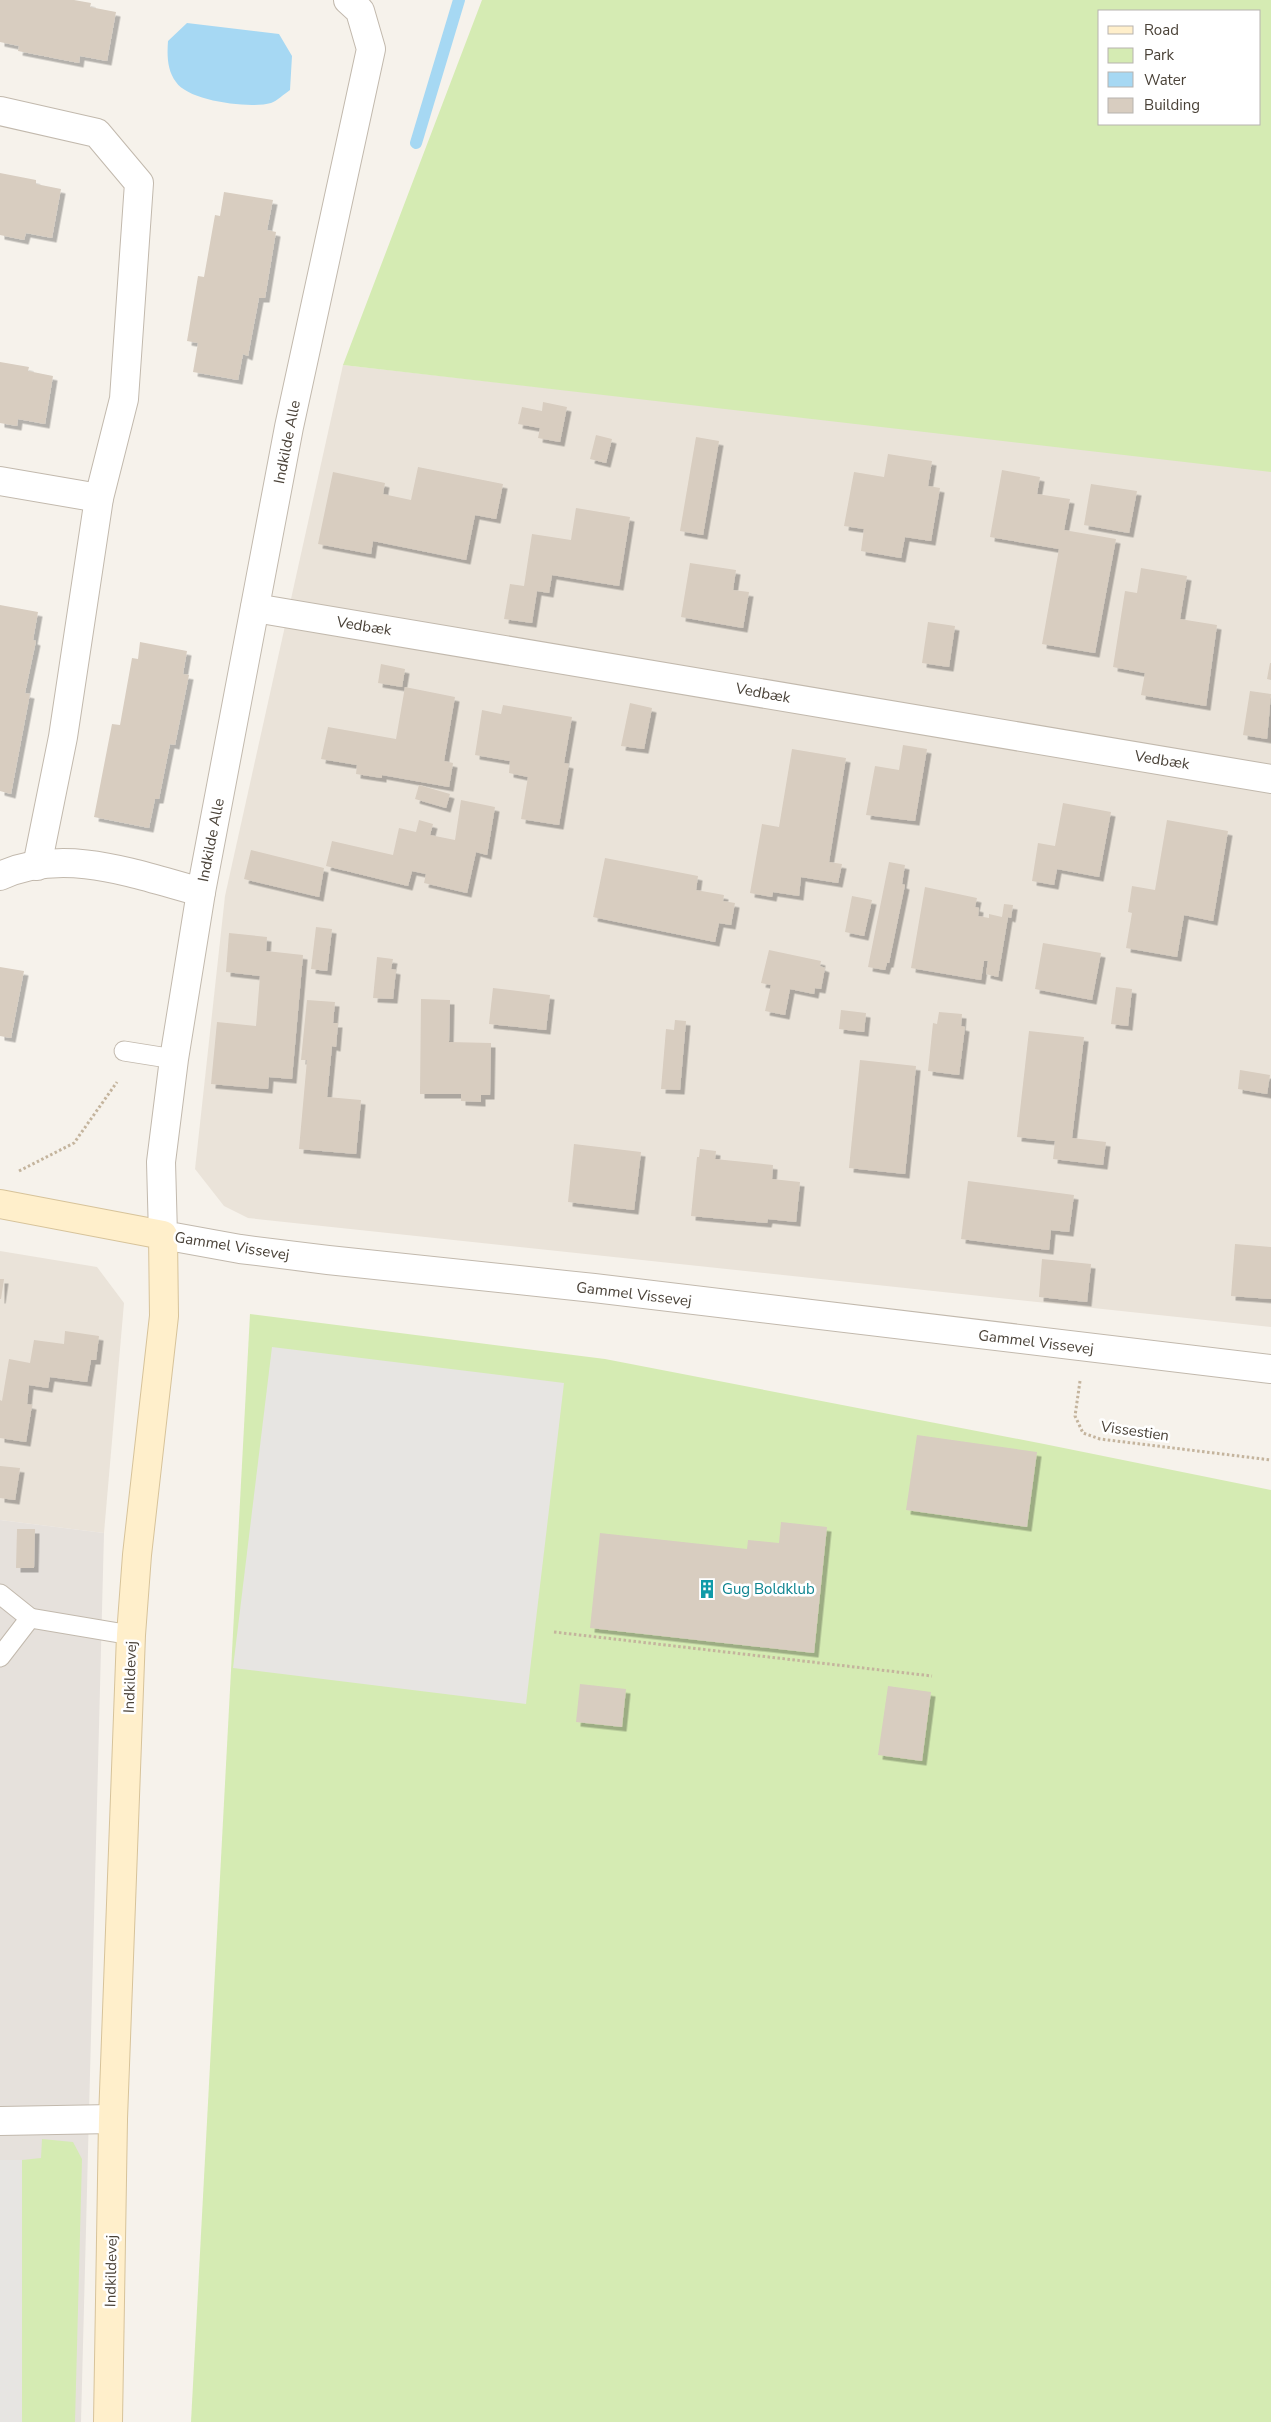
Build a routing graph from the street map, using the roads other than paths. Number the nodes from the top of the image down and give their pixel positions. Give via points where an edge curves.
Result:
1 (348, 0) edge
2 (0, 111) edge
3 (0, 481) edge
4 (99, 498) junction
5 (255, 608) junction
6 (1271, 779) edge
7 (37, 866) junction
8 (0, 876) edge
9 (201, 892) junction
10 (124, 1051) dead end
11 (174, 1059) junction
12 (0, 1204) edge
13 (163, 1235) junction
14 (1271, 1369) edge
15 (0, 1594) edge
16 (30, 1618) junction
17 (131, 1635) junction
18 (0, 1657) edge
19 (113, 2120) junction
20 (0, 2121) edge
21 (108, 2422) edge

1 - 5 street, Indkilde Alle via 360,11 371,49 289,428
2 - 4 street via 97,133 139,183 124,400
3 - 4 street
4 - 7 street via 63,737
5 - 6 street, Vedbæk
5 - 9 street, Indkilde Alle
7 - 8 street, Indkilde Alle via 12,870
7 - 9 street, Indkilde Alle via 56,862 97,865
9 - 11 street, Indkilde Alle
10 - 11 lane
11 - 13 street, Indkilde Alle via 162,1162
12 - 13 street, Gammel Vissevej
13 - 14 street, Gammel Vissevej via 328,1260 594,1288
13 - 17 street, Indkildevej via 164,1316
15 - 16 lane
16 - 17 lane
16 - 18 lane
17 - 19 street, Indkildevej
19 - 20 street
19 - 21 street, Indkildevej

